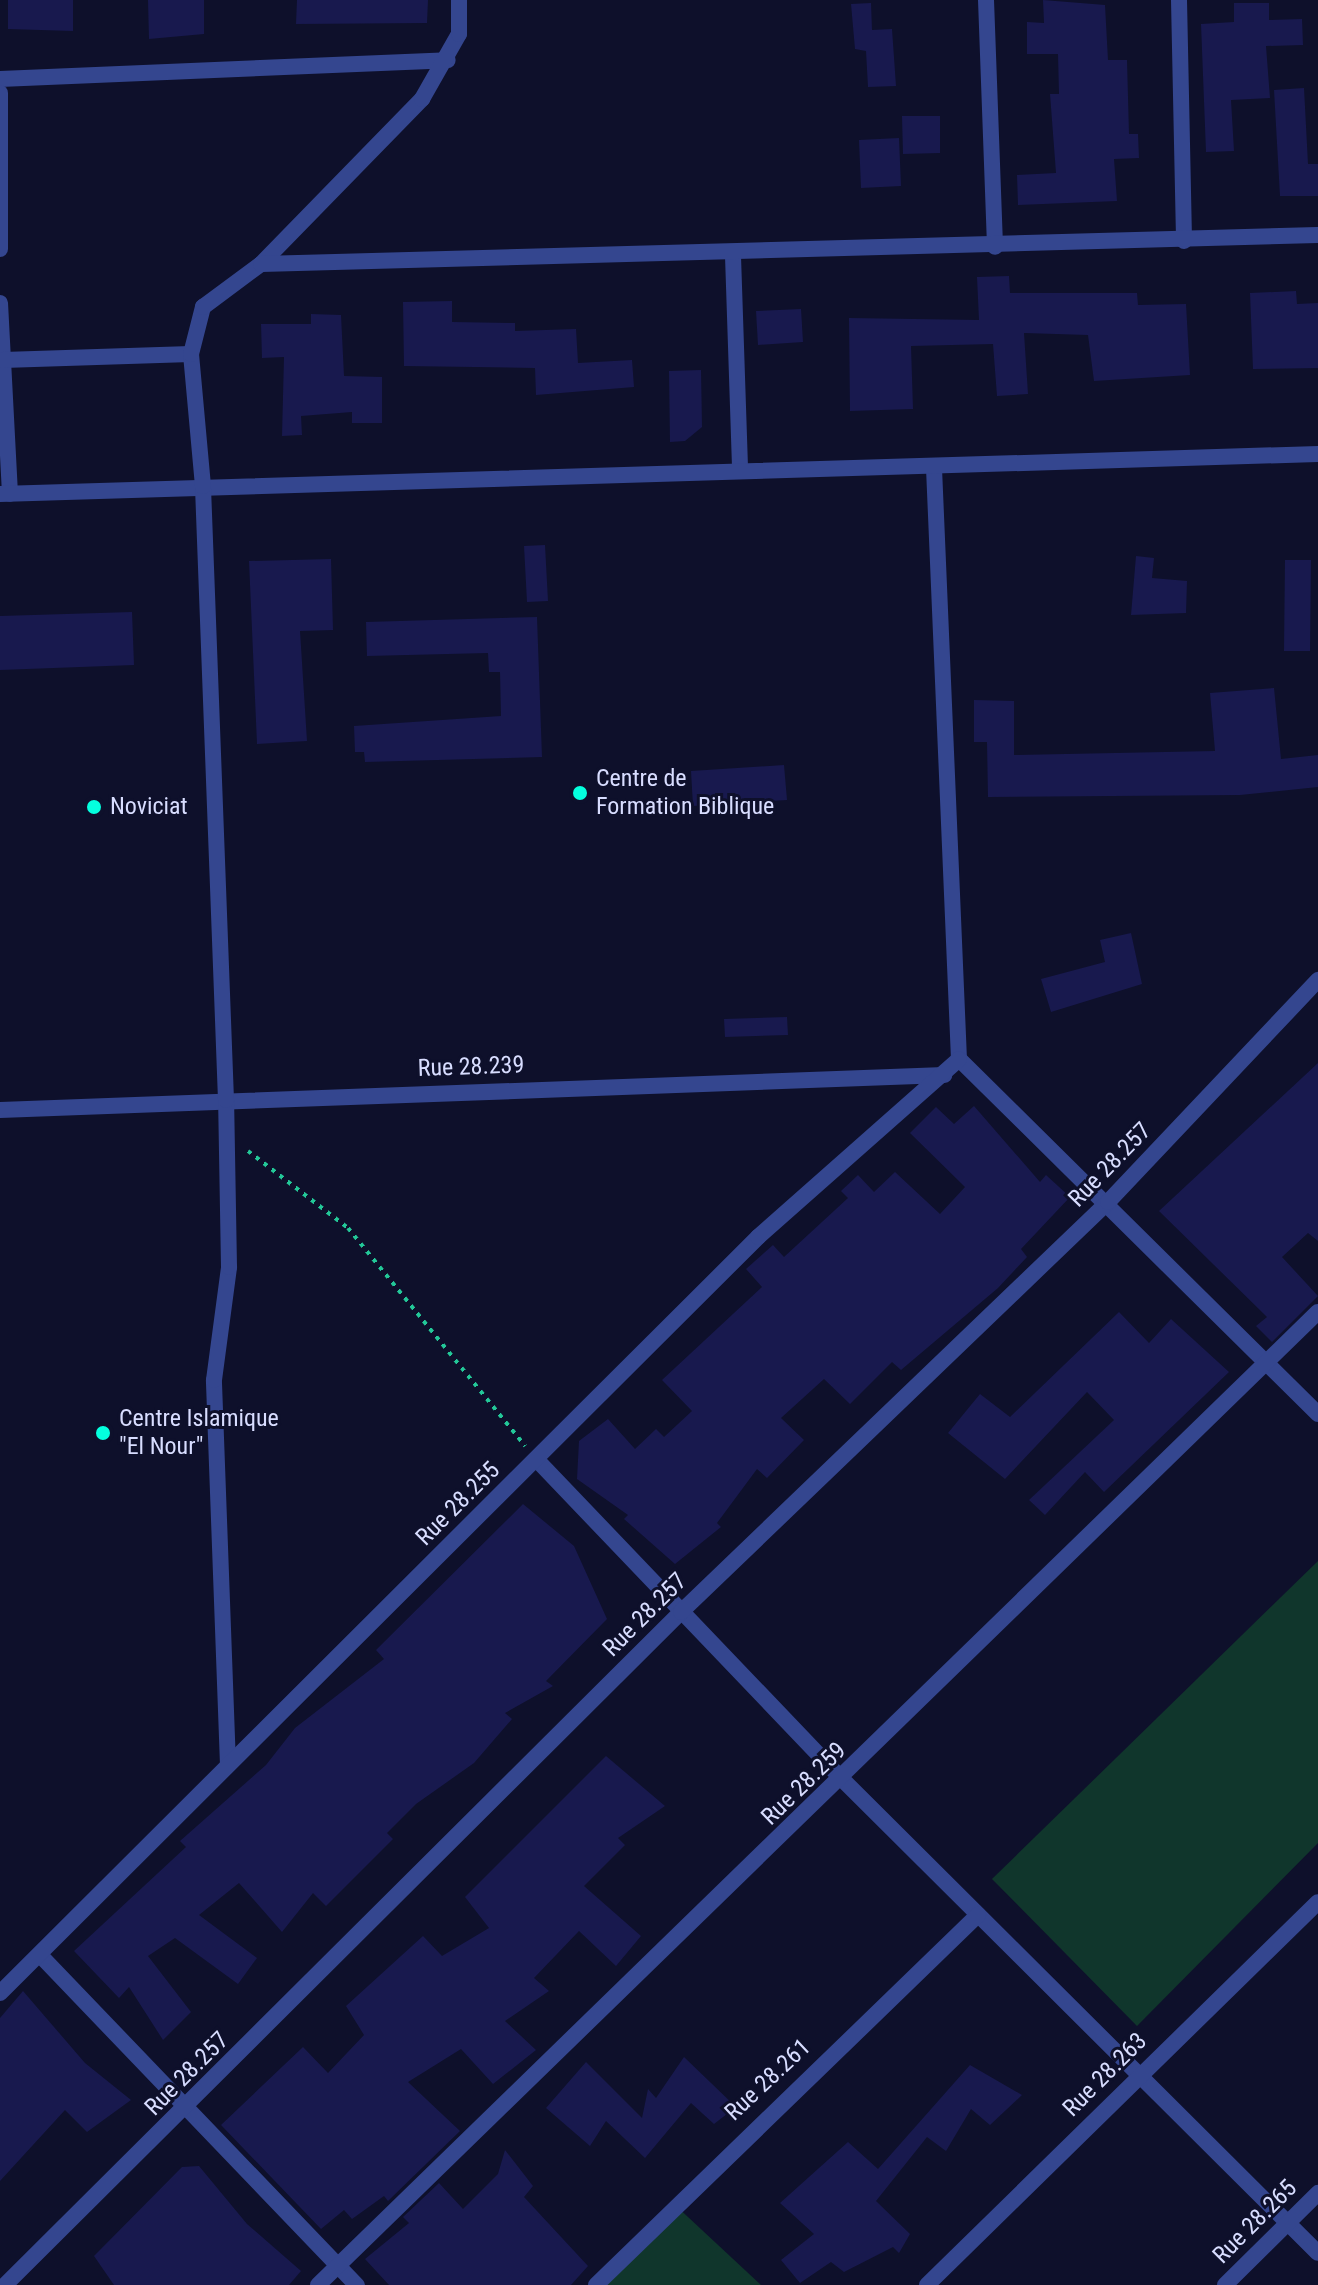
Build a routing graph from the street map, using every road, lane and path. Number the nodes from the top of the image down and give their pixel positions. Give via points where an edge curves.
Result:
1 (459, 0) edge
2 (986, 0) edge
3 (1179, 0) edge
4 (448, 60) junction
5 (0, 79) edge
6 (0, 93) edge
7 (1318, 235) edge
8 (1184, 241) junction
9 (995, 247) junction
10 (0, 249) edge
11 (733, 256) junction
12 (261, 264) junction
13 (0, 303) edge
14 (191, 354) junction
15 (3, 360) junction
16 (1318, 454) edge
17 (934, 468) junction
18 (740, 470) junction
19 (203, 486) junction
20 (5, 494) edge
21 (1318, 980) edge
22 (959, 1059) junction
23 (944, 1075) junction
24 (226, 1100) junction
25 (0, 1110) edge
26 (226, 1133) junction
27 (1108, 1202) junction
28 (1318, 1312) edge
29 (1268, 1362) junction
30 (1318, 1414) edge
31 (537, 1460) junction
32 (681, 1612) junction
33 (228, 1765) junction
34 (843, 1780) junction
35 (1318, 1902) edge
36 (978, 1915) junction
37 (40, 1955) junction
38 (0, 1993) edge
39 (1139, 2075) junction
40 (185, 2111) junction
41 (1318, 2193) edge
42 (1287, 2223) junction
43 (1318, 2253) edge
44 (338, 2265) junction
45 (5, 2285) edge
46 (318, 2285) edge
47 (357, 2285) edge
48 (596, 2285) edge
49 (927, 2285) edge
50 (1225, 2285) edge

1 - 4 street via 459,34
2 - 9 street
3 - 8 street
4 - 5 street
4 - 12 street via 365,164
6 - 10 street
7 - 8 street
8 - 9 street
9 - 11 street
11 - 12 street
11 - 18 street
12 - 14 street via 203,307
13 - 15 street
14 - 15 street
14 - 19 street
15 - 20 street
16 - 17 street
17 - 18 street
17 - 22 street
18 - 19 street
19 - 20 street
19 - 24 street
21 - 27 street, Rue 28.257
22 - 23 street, Rue 28.255
22 - 27 street
23 - 24 street, Rue 28.239
23 - 31 street, Rue 28.255 via 758,1237
24 - 25 street, Rue 28.239
24 - 26 street
26 - 31 path via 348,1228 409,1312
26 - 33 street via 229,1267 214,1380
27 - 29 street
27 - 32 street, Rue 28.257
28 - 29 street, Rue 28.259
29 - 30 street
29 - 34 street, Rue 28.259
31 - 32 street
31 - 33 street, Rue 28.255
32 - 34 street
32 - 40 street, Rue 28.257
33 - 37 street, Rue 28.255
34 - 36 street
34 - 44 street, Rue 28.259
35 - 39 street, Rue 28.263
36 - 39 street
36 - 48 street, Rue 28.261
37 - 38 street, Rue 28.255
37 - 40 street
39 - 42 street
39 - 49 street, Rue 28.263
40 - 44 street
40 - 45 street, Rue 28.257
41 - 42 street, Rue 28.265
42 - 43 street
42 - 50 street, Rue 28.265
44 - 46 street, Rue 28.259
44 - 47 street

